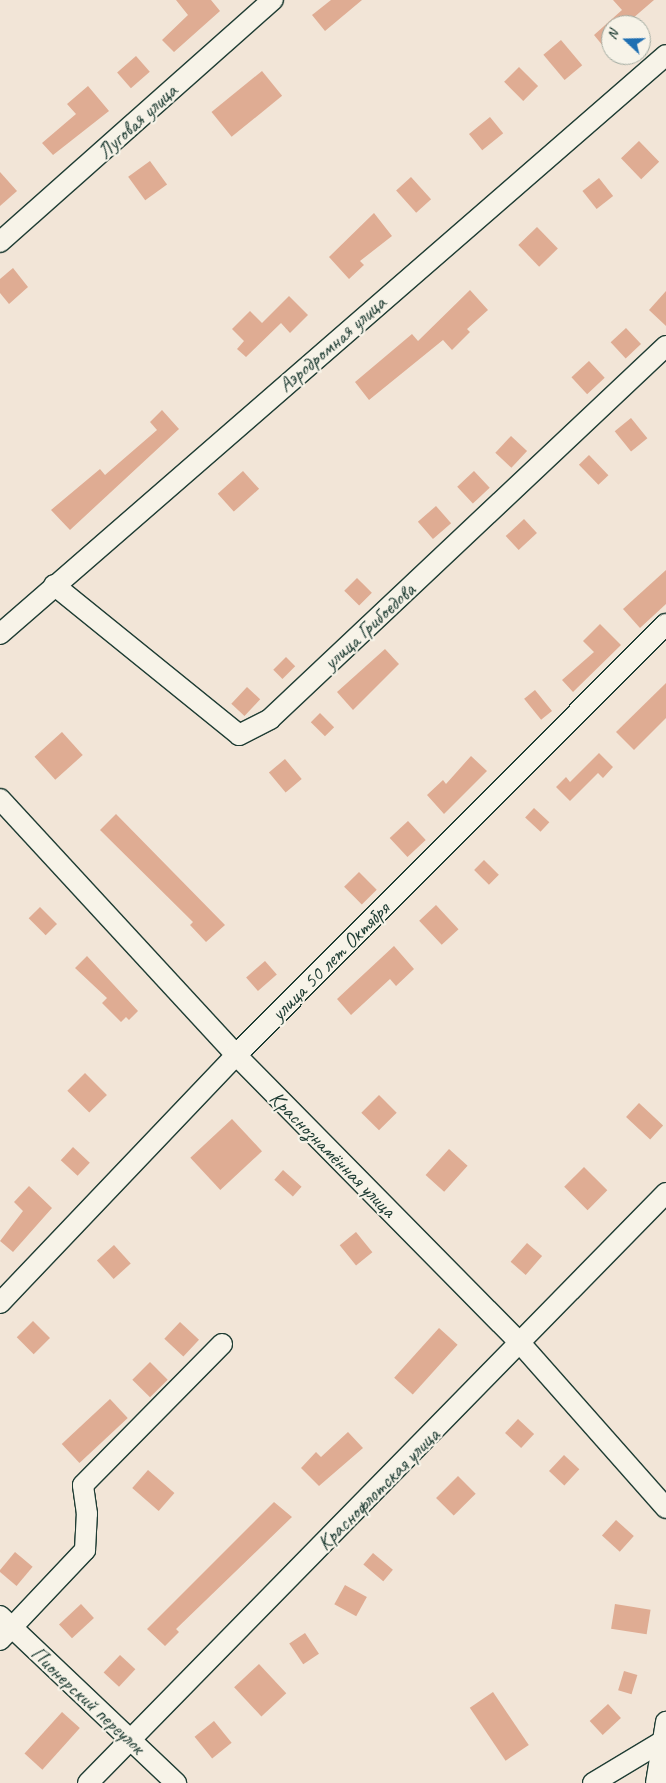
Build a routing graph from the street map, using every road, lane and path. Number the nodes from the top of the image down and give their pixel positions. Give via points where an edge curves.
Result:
1 (273, 0) edge
2 (666, 55) edge
3 (0, 242) edge
4 (666, 346) edge
5 (54, 584) junction
6 (666, 624) edge
7 (0, 634) edge
8 (0, 799) edge
9 (236, 1055) junction
10 (666, 1192) edge
11 (0, 1303) edge
12 (222, 1344) dead end
13 (521, 1344) junction
14 (666, 1508) edge
15 (4, 1628) edge
16 (664, 1731) edge
17 (132, 1739) junction
18 (88, 1783) edge
19 (176, 1783) edge
20 (593, 1783) edge
21 (656, 1783) edge

1 - 3 street, Луговая улица
2 - 5 street, Аэродромная улица
4 - 5 street, улица Грибоедова via 270,720 239,735
5 - 7 street, Аэродромная улица
6 - 9 street, улица 50 лет Октября
8 - 9 street, Краснознамённая улица
9 - 11 street, улица 50 лет Октября
9 - 13 street, Краснознамённая улица
10 - 13 street, Краснофлотская улица
12 - 15 street via 83,1485 85,1550
13 - 14 street, Краснознамённая улица
13 - 17 street, Краснофлотская улица
15 - 17 street, Пионерский переулок
16 - 20 street
16 - 21 street
17 - 18 street, Краснофлотская улица
17 - 19 street, Пионерский переулок

